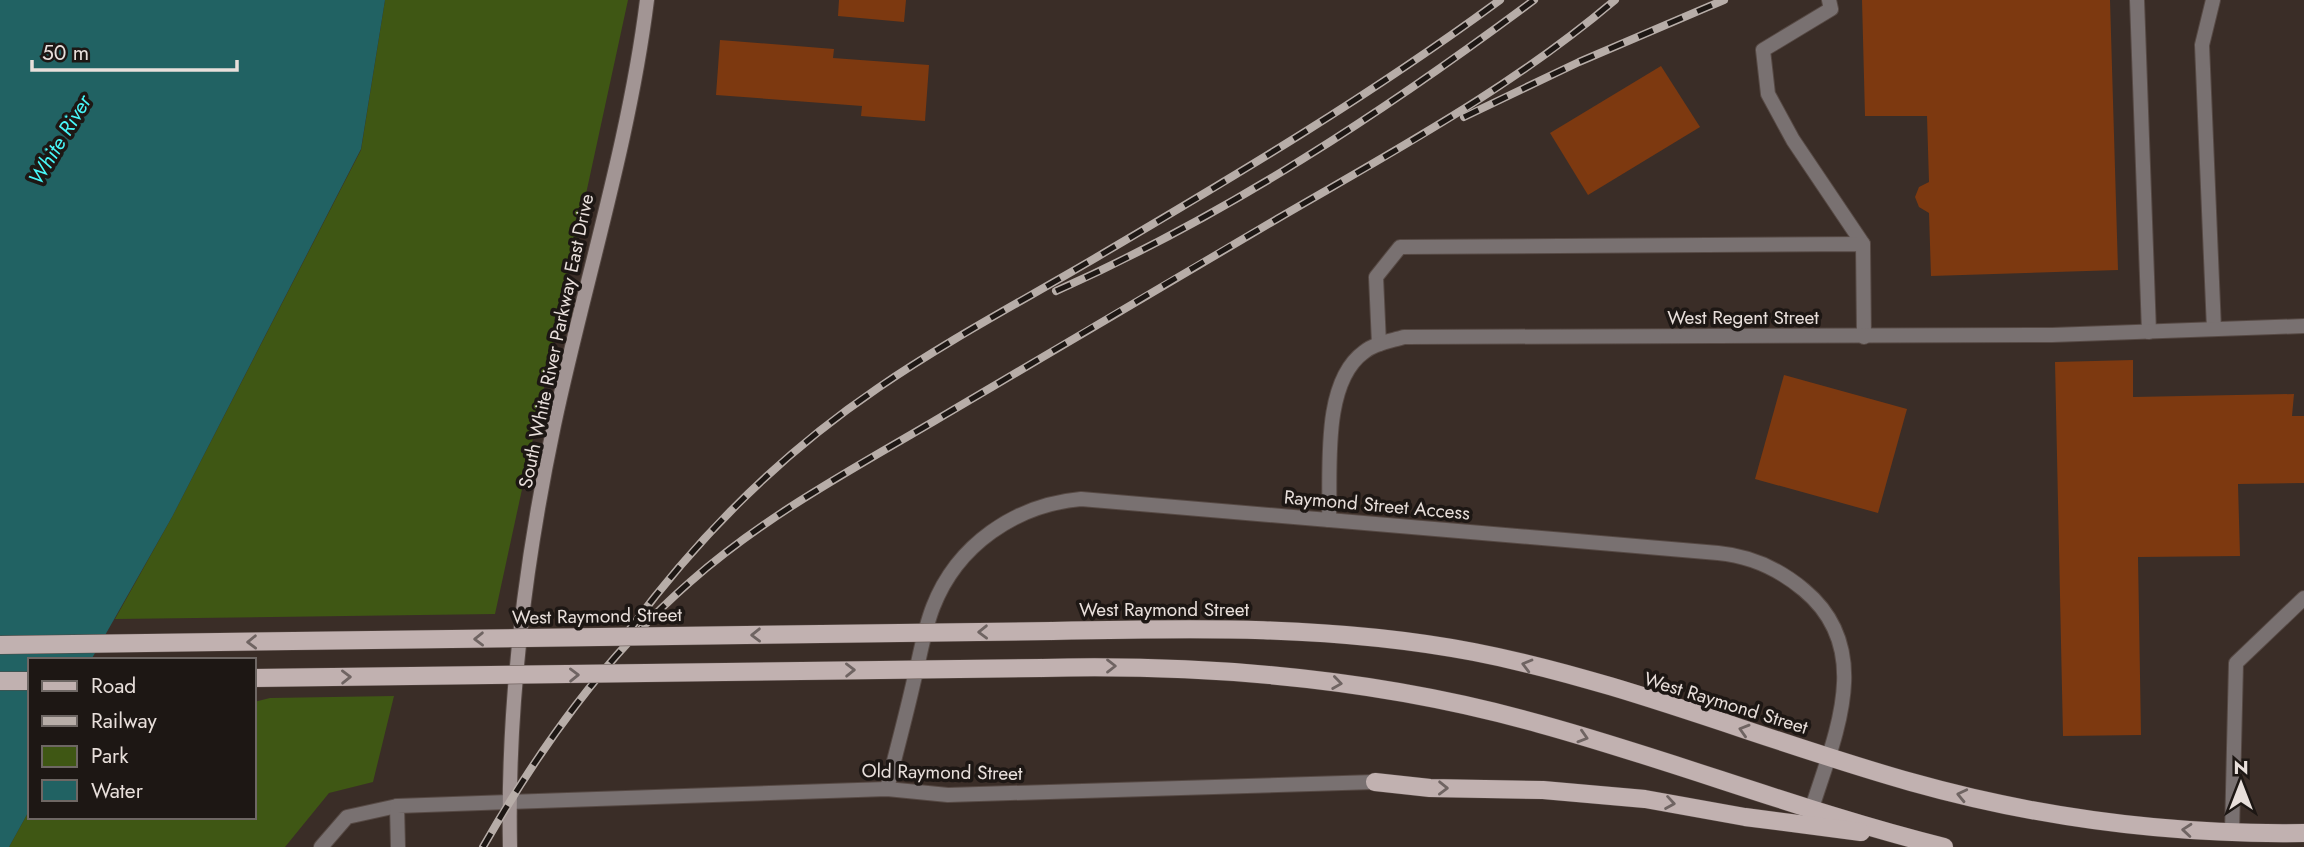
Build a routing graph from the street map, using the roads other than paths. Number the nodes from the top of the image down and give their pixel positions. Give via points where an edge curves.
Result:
1 (647, 0) edge
2 (1829, 0) edge
3 (2137, 0) edge
4 (2213, 0) edge
5 (1863, 244) junction
6 (2304, 326) edge
7 (2214, 329) junction
8 (2149, 331) junction
9 (1864, 337) junction
10 (1379, 344) junction
11 (1329, 520) junction
12 (2304, 598) edge
13 (0, 645) edge
14 (256, 678) edge
15 (0, 681) edge
16 (28, 681) edge
17 (1828, 756) junction
18 (1375, 782) joint
19 (887, 789) junction
20 (509, 802) junction
21 (397, 806) junction
22 (1812, 808) junction
23 (2232, 833) junction
24 (2304, 833) edge
25 (1913, 839) junction
26 (321, 847) edge
27 (398, 847) edge
28 (510, 847) edge
29 (1944, 847) edge

1 - 20 main road, South White River Parkway East Drive via 549,450 514,693
2 - 5 street via 1831,9 1763,50 1768,94
3 - 8 street
4 - 7 street via 2202,45
5 - 9 street
5 - 10 street via 1400,247 1376,277
6 - 7 street, West Regent Street
7 - 8 street, West Regent Street
8 - 9 street, West Regent Street
9 - 10 street, West Regent Street via 1404,337
10 - 11 street, West Regent Street via 1365,351 1343,374 1333,411
11 - 17 street, Raymond Street Access via 1718,552 1757,561 1810,594 1841,639 1846,680
11 - 19 street, Raymond Street Access via 1080,499 1017,515 980,540 944,582 929,621
12 - 23 street via 2236,663
17 -> 13 main road, West Raymond Street, bridge via 1600,685 1460,650 1392,639 1265,629
14 -> 22 main road, bridge via 1116,666 1245,672 1403,692 1539,723
15 - 16 main road
17 - 22 street, Raymond Street Access
23 -> 17 main road, West Raymond Street via 2110,823 2034,811 1910,782
18 - 19 street, Old Raymond Street via 948,795
18 -> 25 main road via 1645,799
19 - 20 street, Old Raymond Street
20 - 21 street, Old Raymond Street
20 - 28 main road, South White River Parkway East Drive
21 - 26 street, Old Raymond Street via 347,817
21 - 27 street
22 - 25 main road
23 - 24 main road, West Raymond Street
25 - 29 main road

